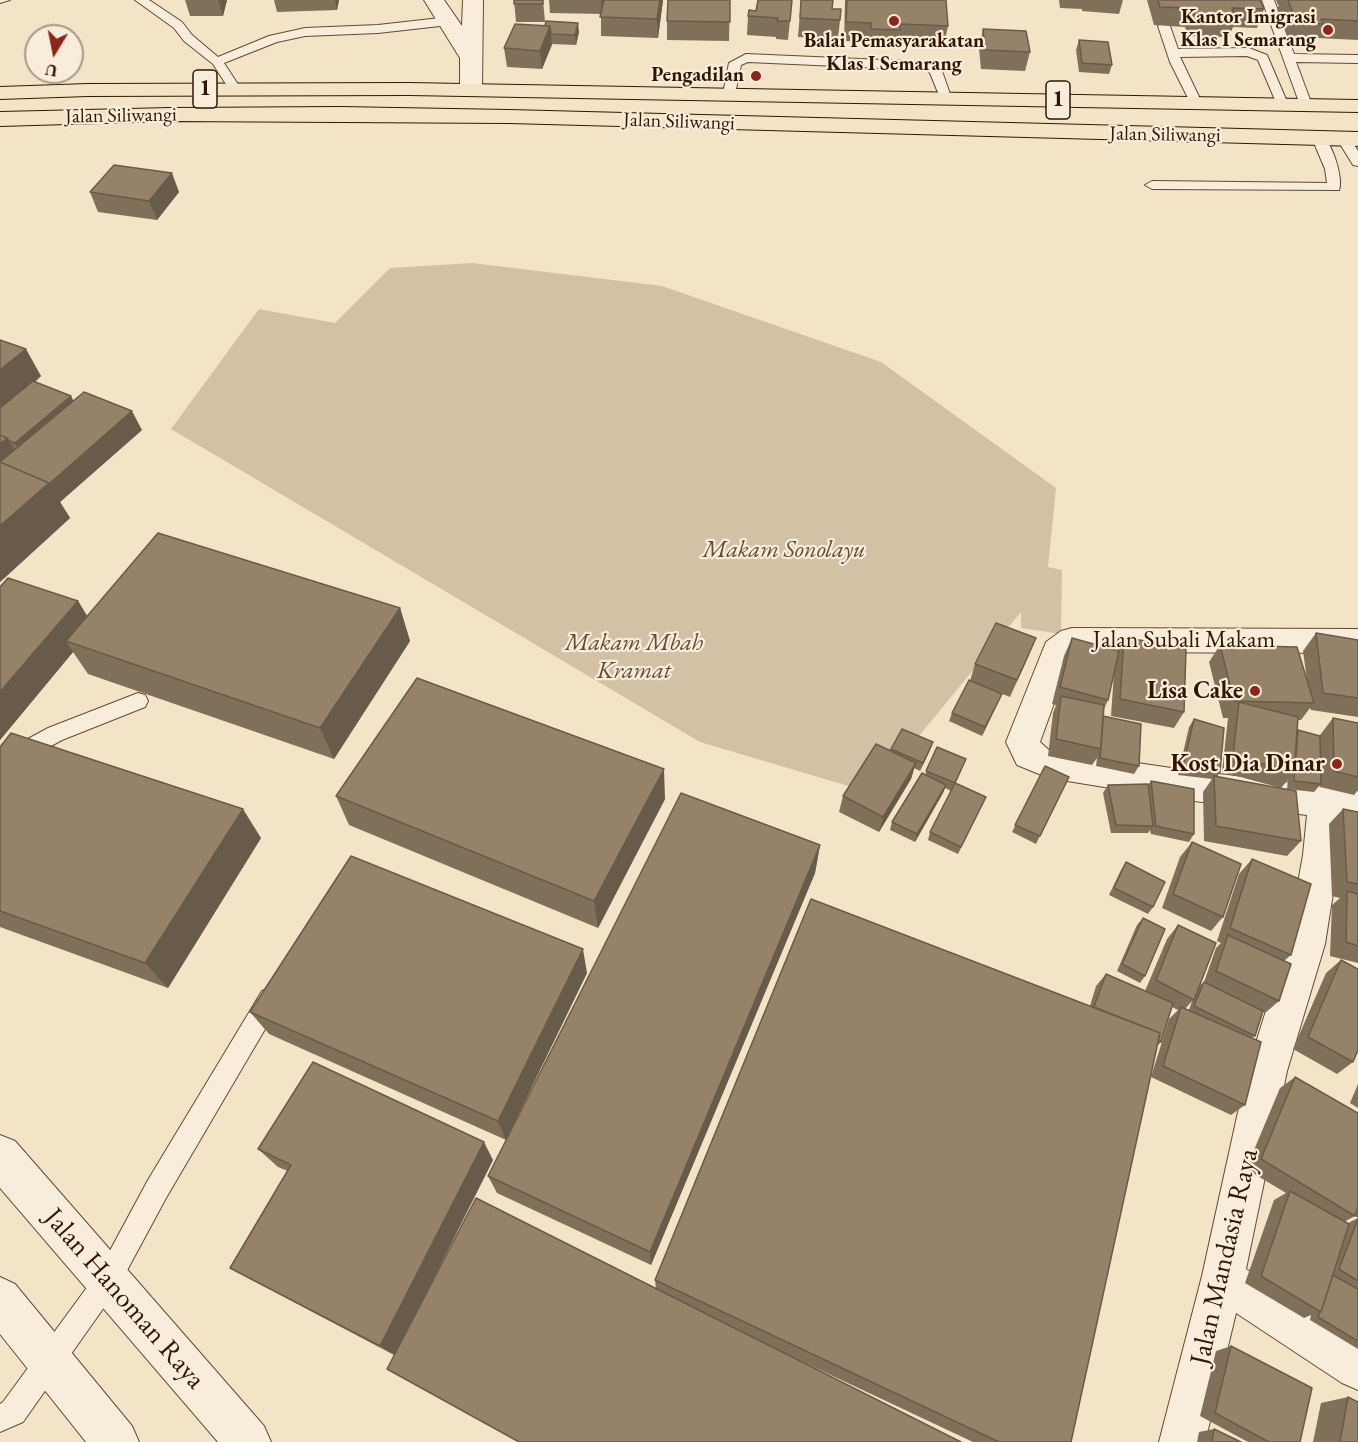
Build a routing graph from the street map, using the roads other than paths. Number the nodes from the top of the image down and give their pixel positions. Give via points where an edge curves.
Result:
1 (141, 0) edge
2 (434, 0) edge
3 (473, 0) edge
4 (1268, 0) edge
5 (449, 21) junction
6 (1164, 26) edge
7 (1173, 53) junction
8 (470, 58) junction
9 (1288, 58) junction
10 (1358, 59) edge
11 (217, 62) junction
12 (235, 89) junction
13 (471, 89) junction
14 (0, 93) edge
15 (729, 94) junction
16 (945, 98) junction
17 (1196, 103) junction
18 (1282, 104) junction
19 (1306, 105) junction
20 (1358, 106) edge
21 (0, 119) edge
22 (1319, 138) junction
23 (1351, 139) edge
24 (1358, 162) edge
25 (1152, 185) dead end
26 (1358, 641) edge
27 (138, 701) edge
28 (0, 793) edge
29 (1342, 804) edge
30 (279, 984) edge
31 (0, 1156) edge
32 (1222, 1279) junction
33 (108, 1280) junction
34 (0, 1299) edge
35 (49, 1360) junction
36 (1358, 1366) edge
37 (0, 1418) edge
38 (116, 1442) edge
39 (248, 1442) edge
40 (1182, 1442) edge

1 - 11 lane via 178,26
2 - 5 street
3 - 8 street
4 - 9 lane
5 - 8 street
5 - 11 lane via 305,32 273,39
6 - 7 lane
7 - 17 lane
7 - 18 lane via 1249,52 1263,58
8 - 13 street
9 - 10 lane
9 - 19 lane
11 - 12 lane
12 - 13 highway, Jalan Siliwangi / 1
12 - 14 highway, Jalan Siliwangi / 1
13 - 15 highway, Jalan Siliwangi / 1
15 - 16 highway, Jalan Siliwangi / 1
15 - 16 lane via 735,63 746,58 929,66 936,71
16 - 17 highway, Jalan Siliwangi / 1
17 - 18 highway, Jalan Siliwangi / 1
18 - 19 highway, Jalan Siliwangi / 1
19 - 20 highway, Jalan Siliwangi / 1
21 - 22 highway, Jalan Siliwangi / 1 via 388,113
22 - 23 highway, Jalan Siliwangi / 1
22 - 25 lane via 1334,187
23 - 24 lane
26 - 29 street, Jalan Subali Makam via 1072,640 1057,651 1023,742 1031,758 1049,764
27 - 28 lane via 55,734 33,747
29 - 32 street, Jalan Mandasia Raya via 1322,855 1282,1079
30 - 33 lane
31 - 33 street, Jalan Hanoman Raya
32 - 36 street
32 - 40 street, Jalan Mandasia Raya
33 - 35 lane
33 - 39 street, Jalan Hanoman Raya
34 - 35 street
35 - 37 lane via 13,1412
35 - 38 street

